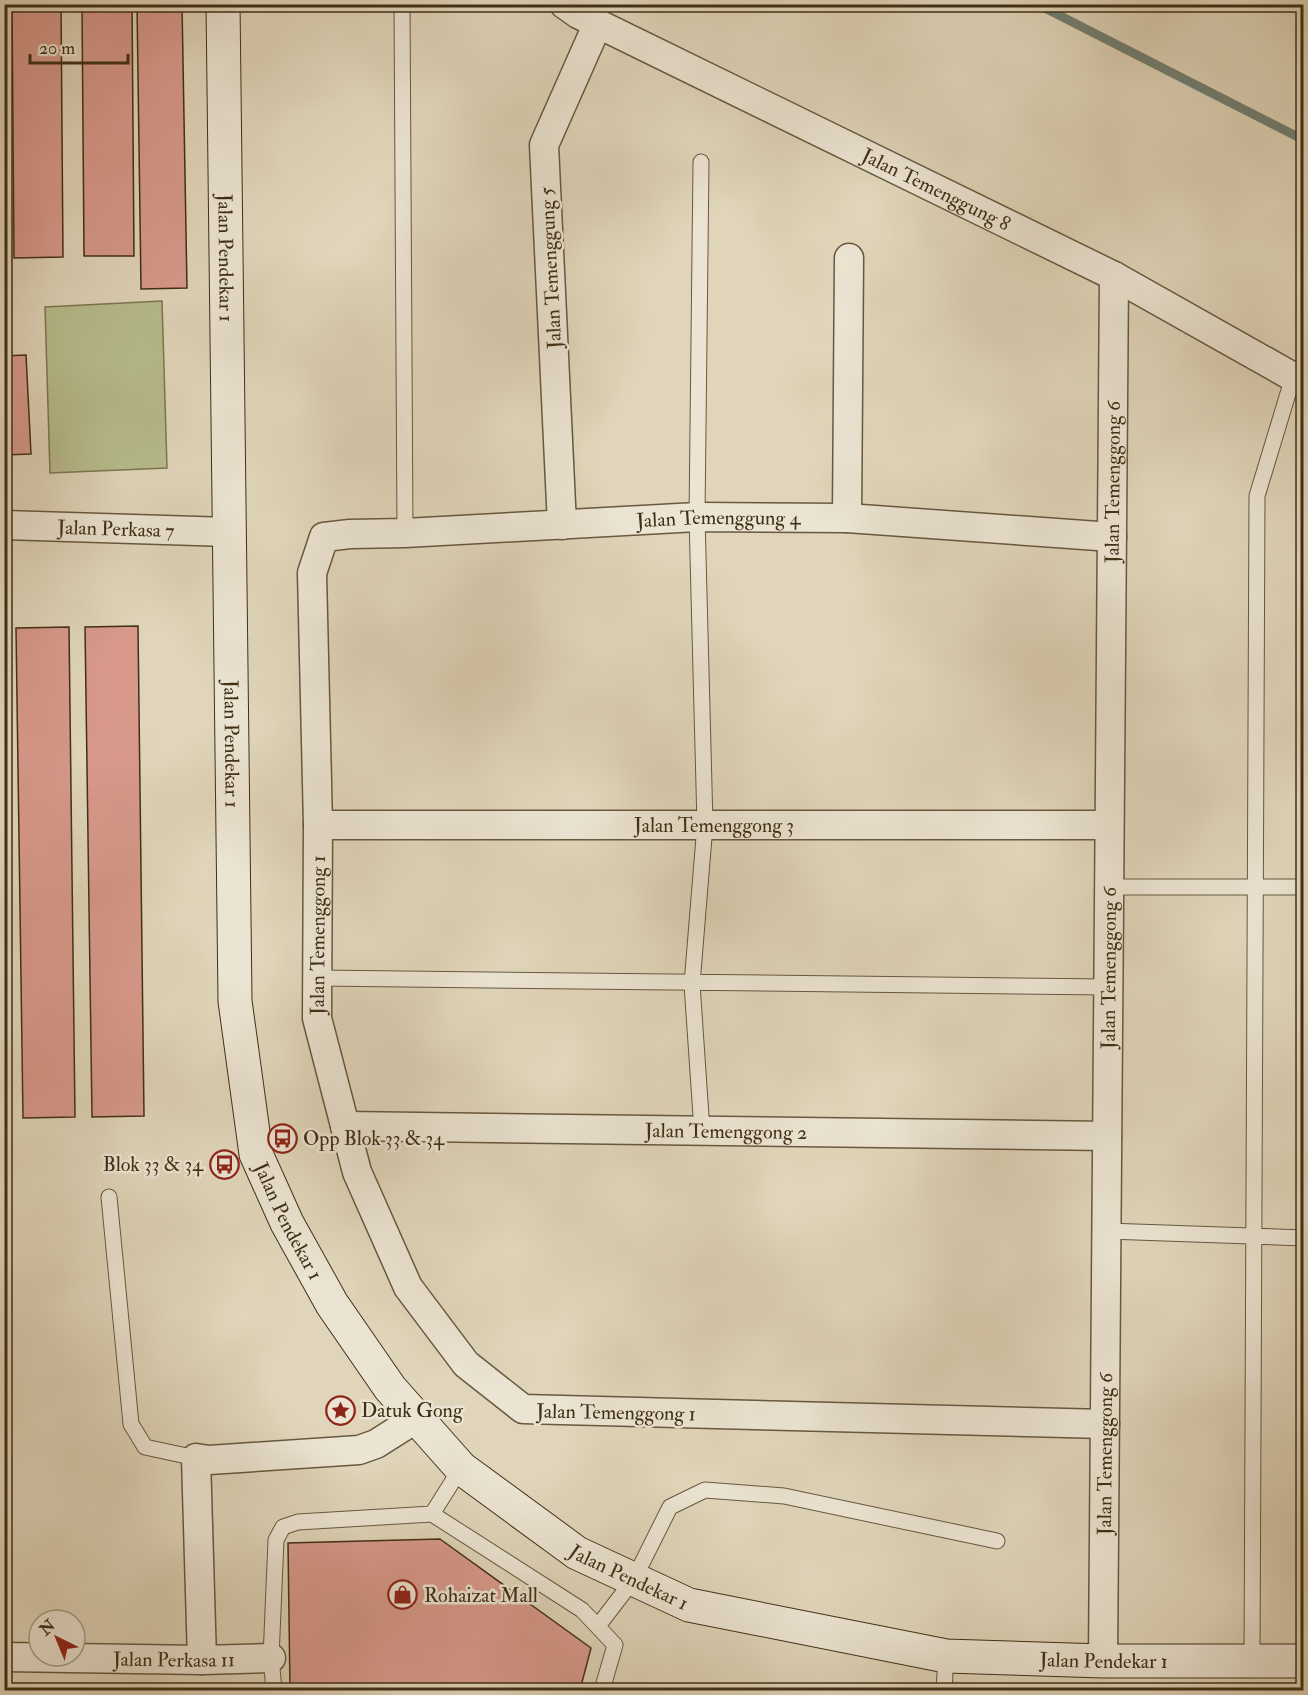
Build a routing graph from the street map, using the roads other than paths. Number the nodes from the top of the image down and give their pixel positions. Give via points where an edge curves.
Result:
1 (223, 4) edge
2 (402, 4) edge
3 (564, 4) edge
4 (597, 23) junction
5 (701, 162) dead end
6 (849, 258) dead end
7 (1114, 276) junction
8 (1298, 380) edge
9 (697, 517) junction
10 (847, 518) junction
11 (4, 525) edge
12 (562, 525) junction
13 (229, 532) junction
14 (405, 533) junction
15 (324, 537) joint
16 (1112, 537) junction
17 (318, 825) junction
18 (705, 825) junction
19 (1109, 825) junction
20 (1109, 887) junction
21 (1255, 887) junction
22 (1304, 887) edge
23 (318, 978) junction
24 (692, 984) junction
25 (1108, 987) junction
26 (345, 1126) junction
27 (702, 1131) junction
28 (1107, 1136) junction
29 (109, 1197) dead end
30 (1107, 1231) junction
31 (1254, 1237) junction
32 (1304, 1238) edge
33 (417, 1418) junction
34 (1105, 1424) junction
35 (196, 1458) junction
36 (461, 1468) junction
37 (432, 1514) junction
38 (997, 1542) dead end
39 (633, 1579) junction
40 (598, 1626) junction
41 (946, 1656) junction
42 (4, 1657) edge
43 (271, 1658) junction
44 (202, 1660) junction
45 (1104, 1661) junction
46 (1252, 1661) junction
47 (1304, 1661) edge
48 (274, 1690) edge
49 (602, 1690) edge
50 (944, 1690) edge

1 - 13 street, Jalan Pendekar 1
2 - 14 lane
3 - 4 street, Jalan Temenggung 8
4 - 7 street, Jalan Temenggung 8
4 - 12 street, Jalan Temenggung 5 via 544,145
5 - 9 lane
6 - 10 street
7 - 8 street, Jalan Temenggung 8
7 - 16 street, Jalan Temenggong 6
8 - 21 lane via 1257,496
9 - 10 street, Jalan Temenggung 4
9 - 12 street, Jalan Temenggung 4
9 - 18 lane
10 - 16 street, Jalan Temenggung 4
11 - 13 street, Jalan Perkasa 7
12 - 14 street, Jalan Temenggung 4
13 - 33 street, Jalan Pendekar 1 via 235,1001 256,1154 287,1223 332,1304 390,1388
14 - 15 street, Jalan Temenggung 4
15 - 17 street, Jalan Temenggong 1 via 312,573
16 - 19 street, Jalan Temenggong 6
17 - 18 street, Jalan Temenggong 3
17 - 23 street, Jalan Temenggong 1
18 - 19 street, Jalan Temenggong 3
18 - 24 lane
19 - 20 street, Jalan Temenggong 6
20 - 21 lane
20 - 25 street, Jalan Temenggong 6
21 - 22 lane
21 - 31 lane
23 - 24 lane
23 - 26 street, Jalan Temenggong 1 via 317,1018
24 - 25 lane
24 - 27 lane
25 - 28 street, Jalan Temenggong 6
26 - 27 street, Jalan Temenggong 2
26 - 34 street, Jalan Temenggong 1 via 357,1172 408,1287 466,1364 523,1409
27 - 28 street, Jalan Temenggong 2
28 - 30 street, Jalan Temenggong 6
29 - 35 lane via 131,1424 145,1447
30 - 31 lane
30 - 34 street, Jalan Temenggong 6
31 - 32 lane
31 - 46 lane
33 - 35 street via 359,1450
33 - 36 street, Jalan Pendekar 1
34 - 45 street, Jalan Temenggong 6
35 - 44 street
36 - 37 lane
36 - 39 street, Jalan Pendekar 1 via 577,1553
37 - 40 lane via 582,1610
37 - 43 lane via 298,1522 283,1527 276,1540
38 - 39 lane via 784,1496 705,1490 670,1508
39 - 40 lane
39 - 41 street, Jalan Pendekar 1 via 689,1605
40 - 49 lane via 615,1645
41 - 45 street, Jalan Pendekar 1
41 - 50 lane
42 - 44 street, Jalan Perkasa 11
43 - 44 street, Jalan Perkasa 11
43 - 48 lane
45 - 46 street, Jalan Pendekar 1
46 - 47 street, Jalan Pendekar 1

